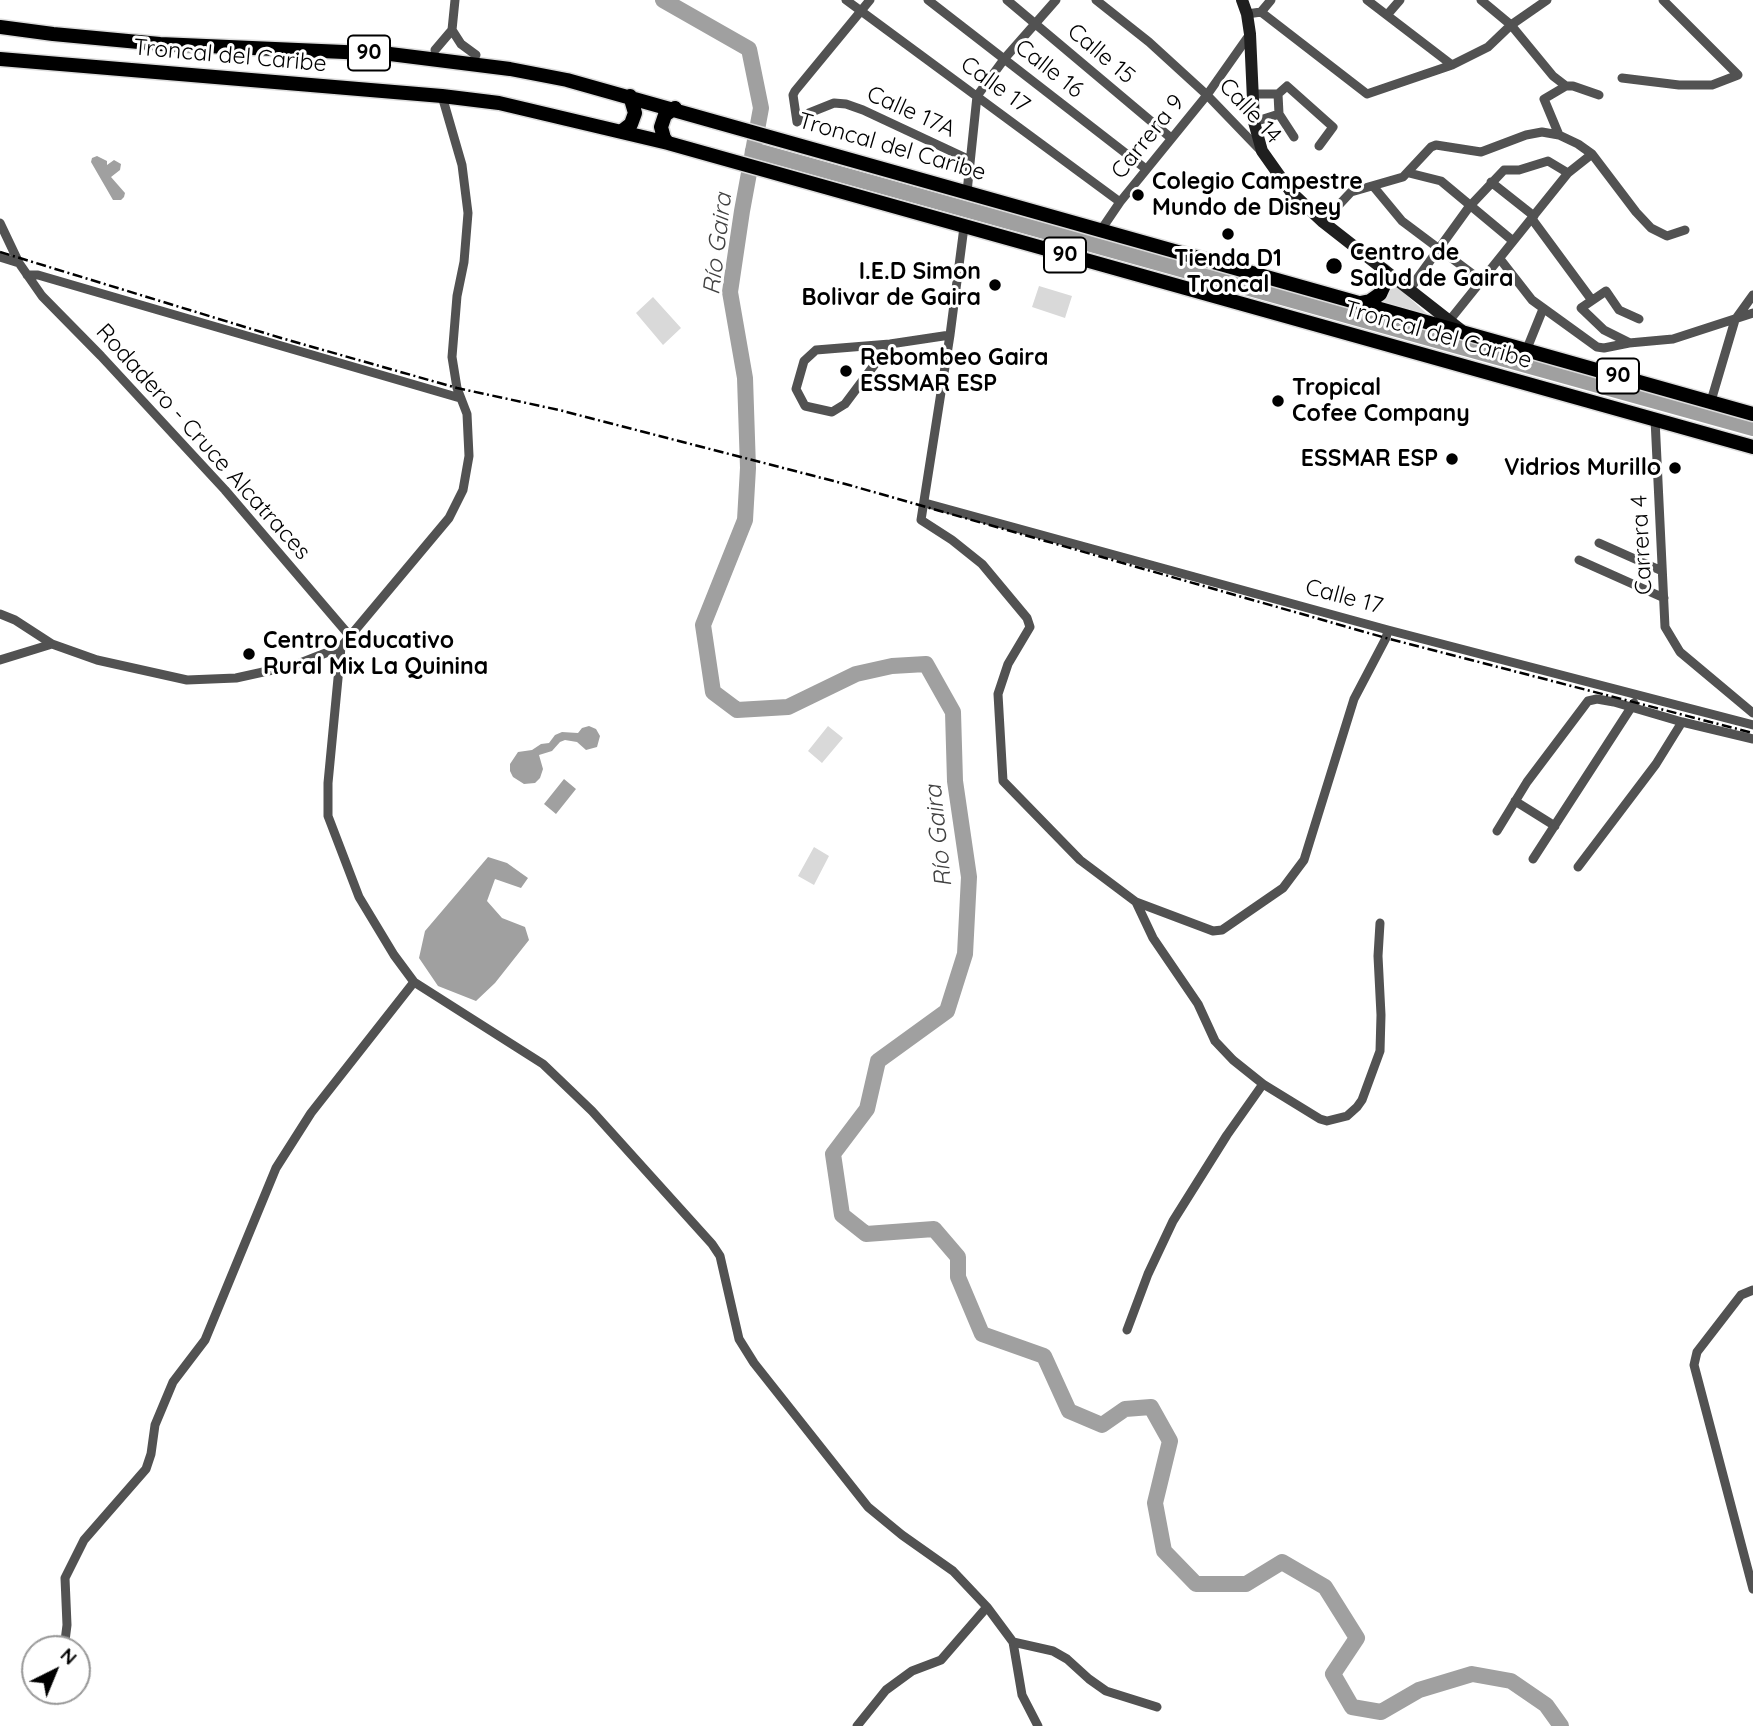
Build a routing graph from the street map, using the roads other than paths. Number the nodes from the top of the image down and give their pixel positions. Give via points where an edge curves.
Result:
1 (455, 0) edge
2 (846, 0) edge
3 (870, 0) edge
4 (928, 0) edge
5 (1007, 0) edge
6 (1056, 0) edge
7 (1096, 0) edge
8 (1242, 0) edge
9 (1271, 0) edge
10 (1367, 0) edge
11 (1401, 0) edge
12 (1481, 0) edge
13 (1547, 0) edge
14 (1662, 0) edge
15 (861, 11) junction
16 (1261, 12) junction
17 (1247, 13) junction
18 (1387, 15) junction
19 (1035, 24) junction
20 (1511, 25) junction
21 (0, 27) edge
22 (452, 30) junction
23 (1250, 34) junction
24 (435, 50) junction
25 (335, 51) junction
26 (476, 55) junction
27 (1005, 58) junction
28 (0, 59) edge
29 (1452, 65) junction
30 (1622, 78) dead end
31 (567, 80) junction
32 (1566, 86) junction
33 (1252, 94) junction
34 (1278, 94) junction
35 (1207, 95) junction
36 (1599, 95) dead end
37 (442, 96) junction
38 (630, 96) junction
39 (977, 96) junction
40 (675, 108) junction
41 (1279, 114) junction
42 (1254, 122) junction
43 (622, 131) junction
44 (1559, 135) junction
45 (1294, 137) dead end
46 (1171, 138) junction
47 (668, 143) junction
48 (1319, 146) dead end
49 (1262, 151) junction
50 (1592, 154) junction
51 (970, 160) junction
52 (1146, 169) junction
53 (1409, 173) junction
54 (1568, 173) junction
55 (1491, 182) junction
56 (1373, 186) junction
57 (967, 192) junction
58 (1120, 202) junction
59 (1469, 207) junction
60 (1533, 217) junction
61 (1323, 222) junction
62 (0, 223) edge
63 (964, 227) junction
64 (1101, 230) junction
65 (1685, 230) dead end
66 (1513, 242) junction
67 (1438, 250) junction
68 (0, 257) edge
69 (1500, 260) junction
70 (19, 263) junction
71 (1383, 271) junction
72 (27, 275) junction
73 (1482, 281) junction
74 (1409, 290) junction
75 (1753, 295) edge
76 (1591, 299) junction
77 (1357, 303) junction
78 (1543, 309) junction
79 (1753, 313) edge
80 (1639, 319) dead end
81 (1735, 320) junction
82 (1449, 321) junction
83 (1467, 334) junction
84 (950, 335) junction
85 (1629, 342) junction
86 (890, 344) junction
87 (1526, 351) junction
88 (460, 398) junction
89 (1711, 401) junction
90 (1753, 414) edge
91 (1655, 419) junction
92 (1753, 447) edge
93 (925, 503) junction
94 (1599, 543) dead end
95 (1579, 560) dead end
96 (1662, 571) junction
97 (1664, 598) junction
98 (0, 614) edge
99 (1388, 630) junction
100 (349, 635) junction
101 (51, 644) junction
102 (341, 647) junction
103 (0, 660) edge
104 (1635, 695) junction
105 (1633, 706) junction
106 (1753, 713) edge
107 (1682, 722) junction
108 (1753, 725) edge
109 (1753, 739) edge
110 (1515, 801) junction
111 (1555, 826) junction
112 (1497, 831) dead end
113 (1533, 859) dead end
114 (1578, 867) dead end
115 (1136, 902) junction
116 (1380, 923) dead end
117 (414, 982) junction
118 (1263, 1084) junction
119 (1753, 1290) edge
120 (1127, 1330) dead end
121 (1753, 1589) edge
122 (987, 1607) junction
123 (66, 1635) edge
124 (1013, 1642) junction
125 (1157, 1707) dead end
126 (857, 1726) edge
127 (1038, 1726) edge

1 - 22 street
2 - 15 street, Calle 17
3 - 15 street
4 - 27 street, Calle 16
5 - 19 street, Calle 15
6 - 19 street
7 - 35 street, Calle 14
8 - 17 main road
9 - 16 street
10 - 18 street
11 - 18 street
12 - 20 street
13 - 20 street
14 - 30 street via 1738,75 1712,85
15 - 39 street, Calle 17
15 - 51 street, Calle 17A via 793,95 797,122 834,103 846,104
16 - 17 street
16 - 29 street via 1367,94
17 - 23 main road
18 - 29 street
19 - 27 street
19 - 46 street, Calle 15
20 - 29 street via 1488,47
20 - 32 street
21 - 25 highway, Troncal del Caribe / 90 via 160,44
22 - 24 street
22 - 26 street
23 - 33 main road
23 - 35 street, Carrera 9
24 - 25 highway
24 - 26 highway
25 - 31 highway, Troncal del Caribe / 90 via 426,58
26 - 31 highway
27 - 39 street
27 - 52 street, Calle 16
28 - 37 highway, Troncal del Caribe / 90
31 - 38 highway, Troncal del Caribe / 90
32 - 36 street
32 - 44 street via 1544,99
33 - 34 street
33 - 42 main road
34 - 41 street
34 - 48 street via 1287,86 1333,127
35 - 46 street, Carrera 9
35 - 49 street, Calle 14
37 - 43 highway, Troncal del Caribe / 90 via 499,103
37 - 88 street via 462,164 468,214 453,331 452,357
38 - 40 highway, Troncal del Caribe / 90
38 - 43 highway via 634,118
39 - 51 street
39 - 58 street, Calle 17
40 - 47 highway via 661,127
40 - 57 highway, Troncal del Caribe / 90
41 - 42 street
41 - 45 street
42 - 49 main road
43 - 47 highway, Troncal del Caribe / 90
44 - 50 street
44 - 53 street via 1526,135 1481,152 1436,145
46 - 52 street, Carrera 9
47 - 63 highway, Troncal del Caribe / 90
49 - 61 main road, Calle 14 via 1292,192
50 - 54 street
50 - 65 street via 1651,228 1667,236
51 - 57 street
52 - 58 street, Carrera 9
53 - 56 street
53 - 59 street via 1441,181
54 - 55 street via 1548,161 1504,170
54 - 60 street
55 - 59 street
55 - 60 street
56 - 61 street via 1351,192
56 - 67 street via 1402,221
57 - 64 highway, Troncal del Caribe / 90
58 - 64 street, Carrera 9
59 - 66 street
59 - 67 street
60 - 66 street
60 - 76 street
61 - 71 main road, Calle 14
62 - 70 street, Rodadero - Cruce Alcatraces
63 - 84 street
63 - 91 highway, Troncal del Caribe / 90
64 - 77 highway, Troncal del Caribe / 90
66 - 69 street
67 - 73 street
67 - 74 street
68 - 70 street
69 - 73 street
69 - 78 street
70 - 72 street, Rodadero - Cruce Alcatraces
71 - 74 main road, Calle 14
71 - 77 highway via 1385,283 1380,294
72 - 88 street, Rodadero - Cruce Alcatraces
72 - 100 street, Rodadero - Cruce Alcatraces via 225,490
73 - 82 street
74 - 82 main road, Calle 14
75 - 81 street
76 - 80 street via 1606,291 1619,310
76 - 85 street via 1581,308 1604,330
77 - 83 highway, Troncal del Caribe / 90
78 - 85 street via 1597,347
78 - 87 street
79 - 81 street
81 - 85 street via 1673,339
81 - 89 street
82 - 83 main road, Calle 14
83 - 87 highway, Troncal del Caribe / 90
84 - 86 street
84 - 93 street
86 - 86 street via 816,351 804,361 796,389 806,406 832,412 845,404
87 - 89 highway, Troncal del Caribe / 90
88 - 100 street via 467,414 469,456 463,490 449,518
89 - 90 highway, Troncal del Caribe / 90
91 - 92 highway, Troncal del Caribe / 90
91 - 96 street, Carrera 4
93 - 99 street, Calle 17
93 - 115 street via 921,520 982,564 1030,627 1008,664 998,694 1003,781 1080,860
94 - 96 street
95 - 97 street
96 - 97 street, Carrera 4
97 - 106 street, Carrera 4 via 1665,626 1680,652
98 - 101 street
99 - 104 street, Calle 17
99 - 115 street via 1354,699 1304,860 1283,888 1222,930 1213,931
100 - 102 street
101 - 102 street via 97,660 187,680 236,678 295,665
101 - 103 street
102 - 117 street via 328,816 359,897
104 - 105 street
104 - 108 street, Calle 17
105 - 107 street
105 - 110 street via 1588,701
105 - 111 street
107 - 109 street
107 - 114 street
110 - 111 street
110 - 112 street
111 - 113 street
115 - 118 street via 1153,938 1198,1004 1215,1041
116 - 118 street via 1380,1051 1357,1107 1347,1116 1327,1121
117 - 122 street via 542,1065 592,1111 720,1256 739,1339 793,1413 868,1507 953,1572
117 - 123 street via 311,1113 276,1168 205,1340 173,1382 155,1425 146,1469 84,1540 65,1578
118 - 120 street via 1173,1221
119 - 121 street via 1741,1295 1697,1352 1694,1365
122 - 124 street
122 - 126 street via 941,1660 912,1671 886,1690
124 - 125 street via 1053,1651 1106,1691
124 - 127 street via 1022,1695

